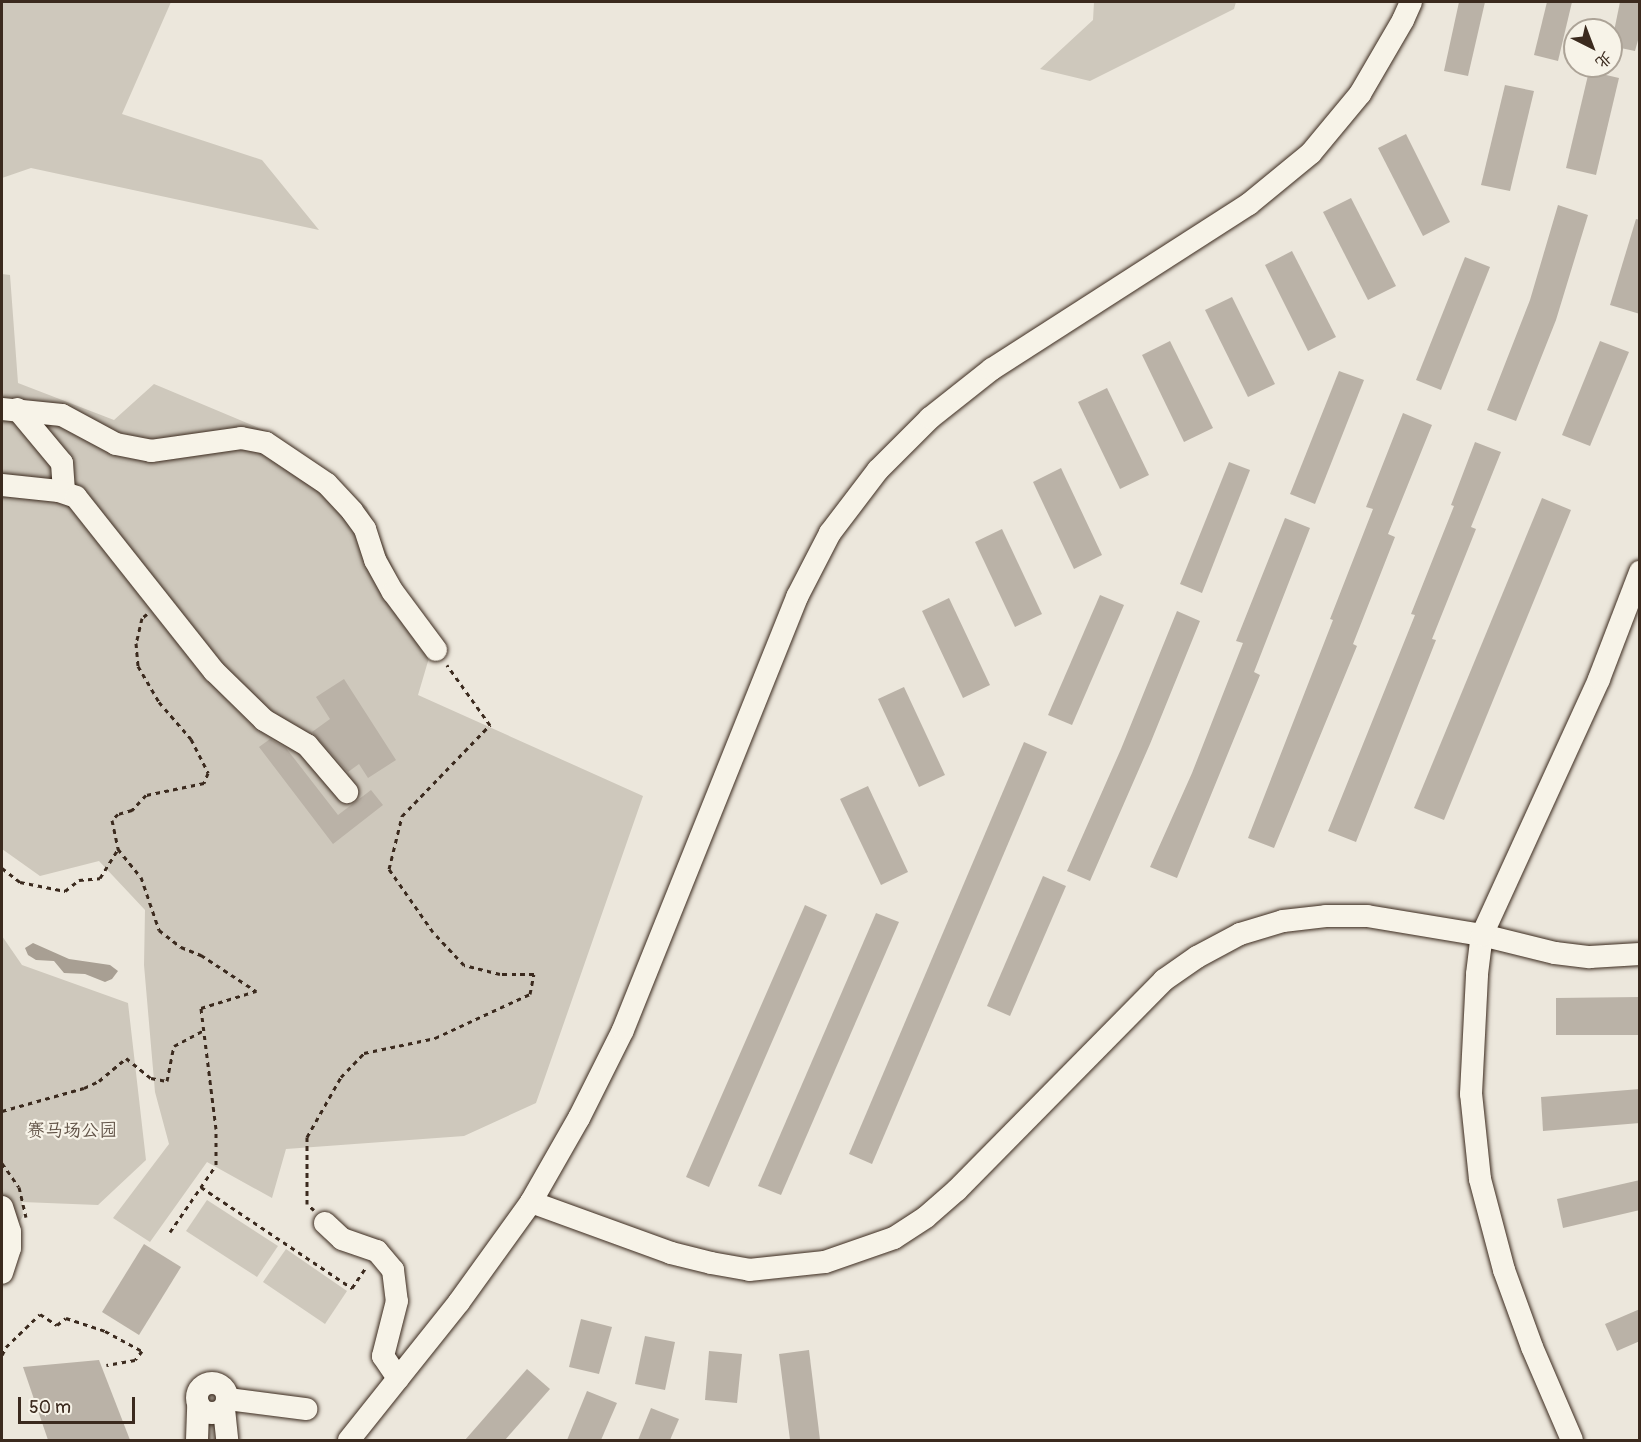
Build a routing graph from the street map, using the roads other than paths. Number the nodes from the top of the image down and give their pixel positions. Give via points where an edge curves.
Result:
1 (1410, 2) edge
2 (9, 409) edge
3 (2, 485) edge
4 (64, 492) junction
5 (1640, 572) edge
6 (436, 650) road end
7 (347, 792) dead end
8 (1482, 935) junction
9 (1640, 954) edge
10 (531, 1202) junction
11 (2, 1208) edge
12 (325, 1222) road end
13 (2, 1273) edge
14 (398, 1378) junction
15 (226, 1404) junction
16 (306, 1409) dead end
17 (197, 1440) edge
18 (227, 1440) edge
19 (349, 1440) edge
20 (1572, 1440) edge

1 - 10 street via 1360,94 1311,153 1249,204 992,369 930,418 878,471 830,533 797,597 622,1030 579,1118
2 - 4 street via 62,463
2 - 6 street via 62,415 116,444 151,451 241,438 266,443 327,484 352,511 393,592
3 - 4 street
4 - 7 street via 85,505 214,671 276,729 307,745
5 - 8 street via 1599,679
8 - 9 street via 1555,953 1590,957
8 - 10 street via 1367,916 1283,921 1240,934 1164,980 926,1217 894,1238 825,1262 749,1270 711,1263 671,1253
8 - 20 street via 1471,1094 1480,1179 1504,1270
10 - 14 street
11 - 13 street via 10,1232 10,1248
12 - 14 street via 342,1239 377,1251 387,1260 396,1280 397,1301 383,1356
14 - 19 street
15 - 16 street
15 - 17 street via 225,1389 211,1382 199,1390
15 - 18 street

